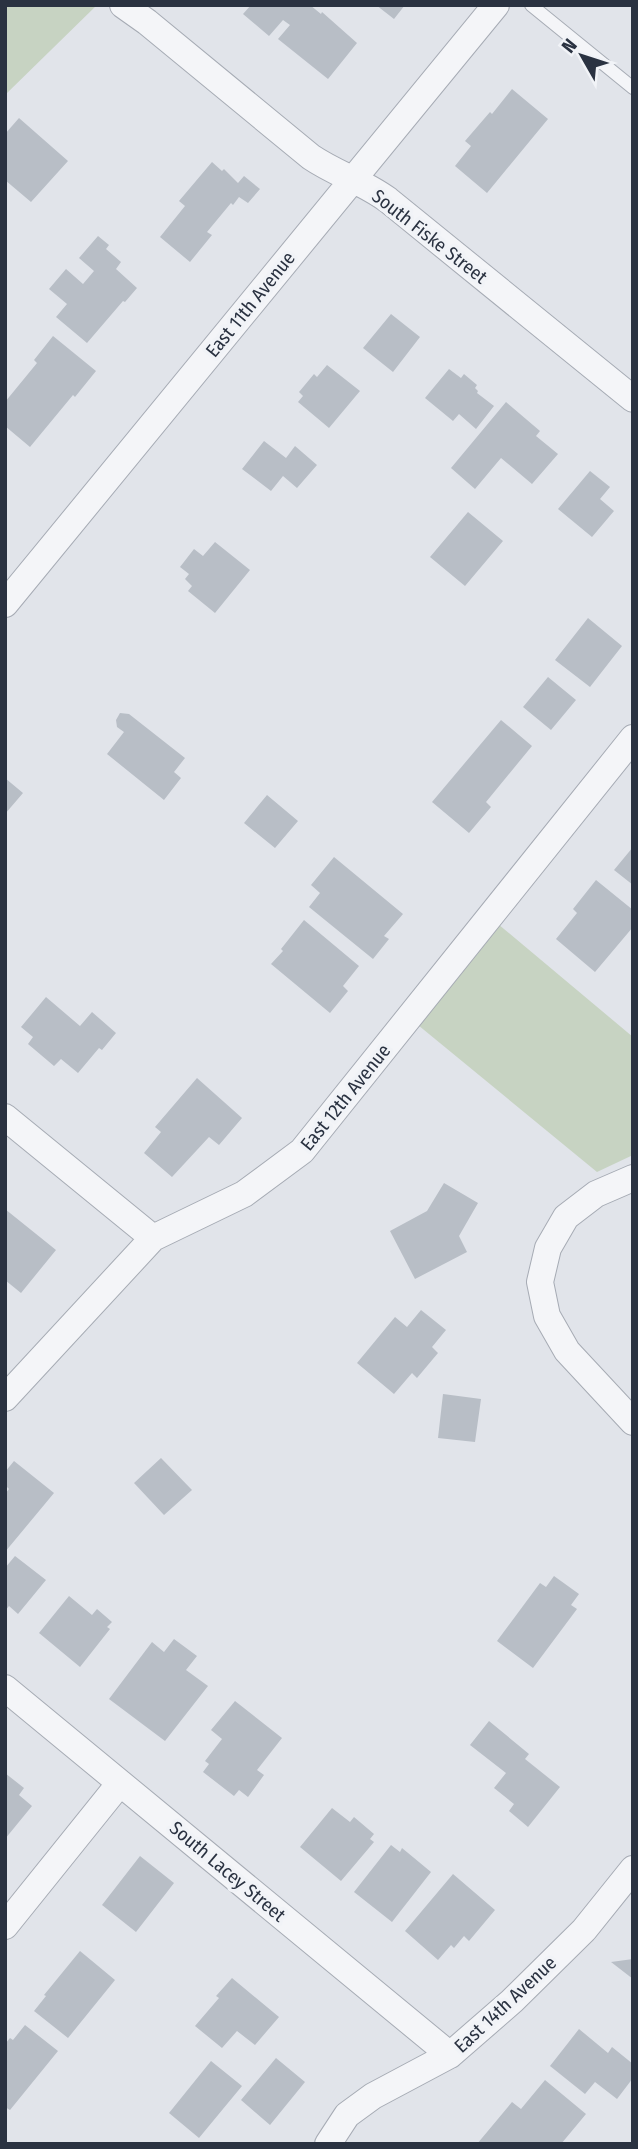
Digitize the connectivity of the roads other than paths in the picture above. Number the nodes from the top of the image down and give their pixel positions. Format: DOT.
graph roads {
  1 [pos="123,5"];
  2 [pos="496,5"];
  3 [pos="531,5"];
  4 [pos="633,88"];
  5 [pos="352,180"];
  6 [pos="633,399"];
  7 [pos="5,604"];
  8 [pos="633,738"];
  9 [pos="5,1117"];
  10 [pos="633,1178"];
  11 [pos="153,1238"];
  12 [pos="5,1398"];
  13 [pos="633,1422"];
  14 [pos="5,1688"];
  15 [pos="120,1783"];
  16 [pos="633,1868"];
  17 [pos="5,1926"];
  18 [pos="450,2055"];
  19 [pos="328,2144"];
  1 -- 5 [label="street, South Fiske Street"];
  2 -- 5 [label="street, East 11th Avenue"];
  3 -- 4 [label="lane"];
  5 -- 6 [label="street, South Fiske Street"];
  5 -- 7 [label="street, East 11th Avenue"];
  8 -- 11 [label="street, East 12th Avenue"];
  9 -- 11 [label="street"];
  10 -- 13 [label="street"];
  11 -- 12 [label="street, East 12th Avenue"];
  14 -- 15 [label="street, South Lacey Street"];
  15 -- 17 [label="street"];
  15 -- 18 [label="street, South Lacey Street"];
  16 -- 18 [label="street, East 14th Avenue"];
  18 -- 19 [label="street, East 14th Avenue"];
}
